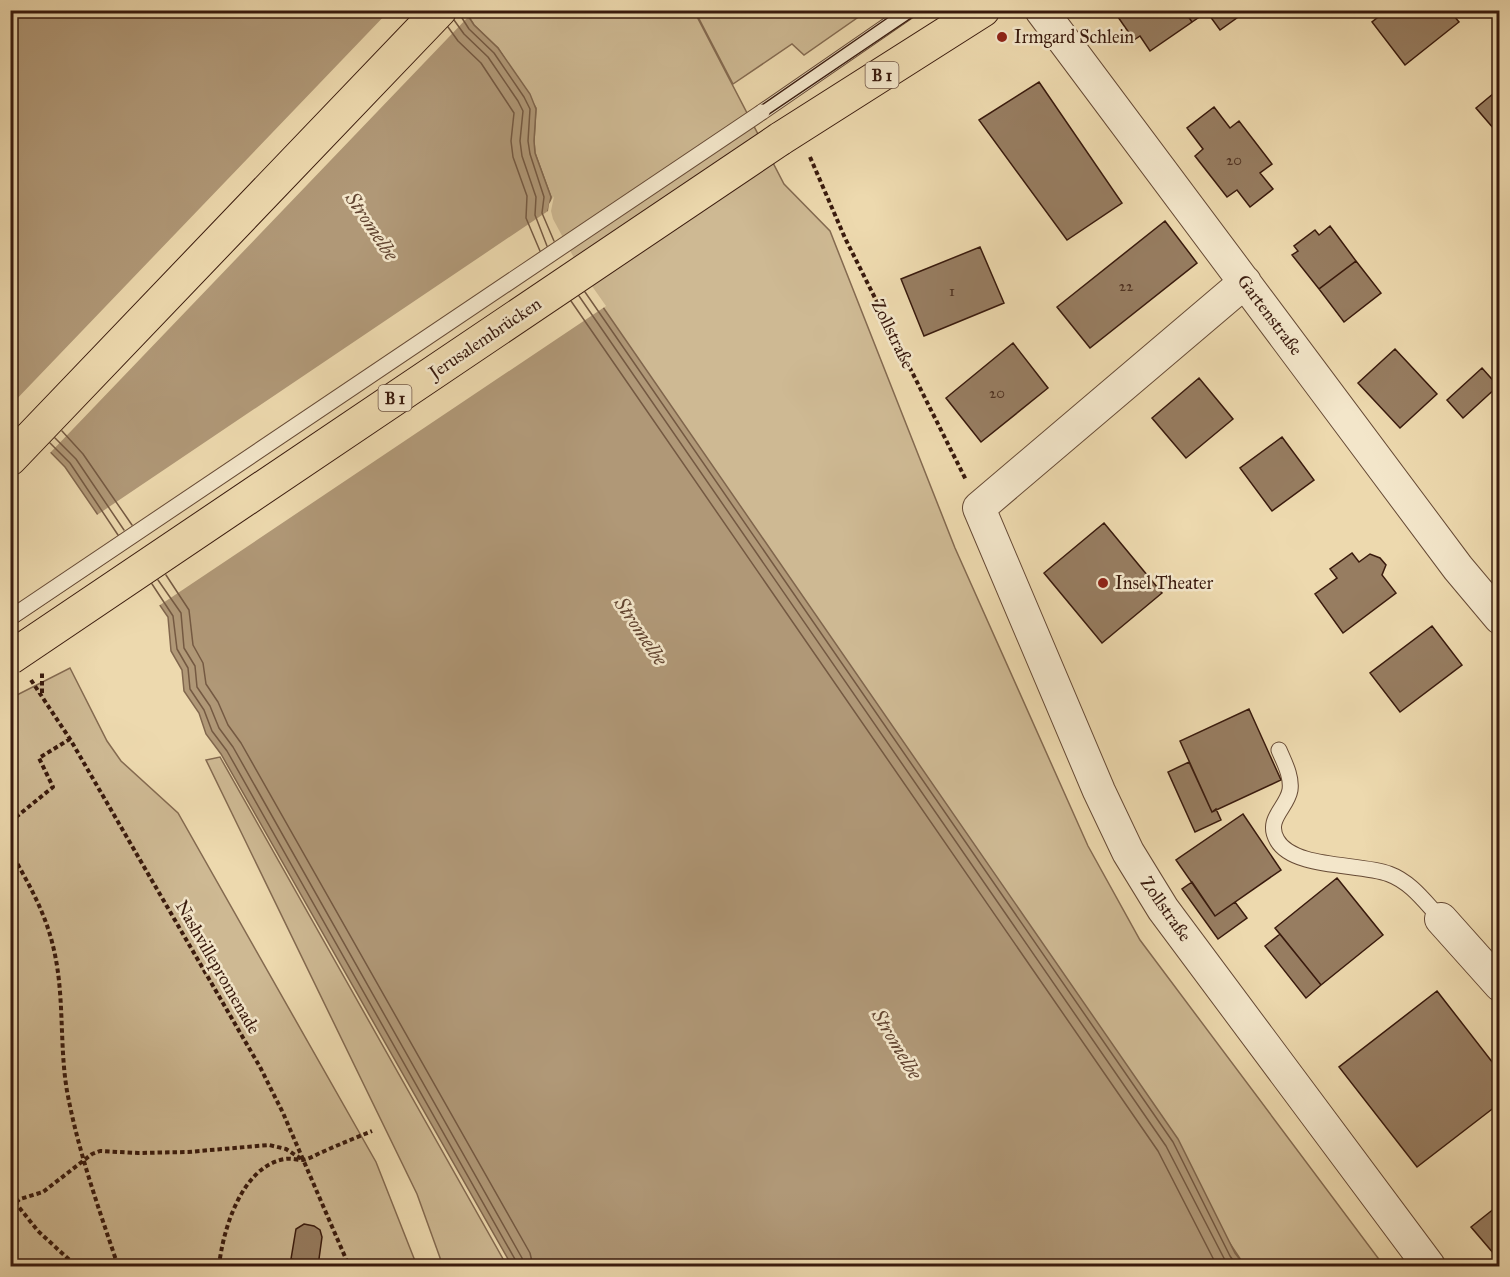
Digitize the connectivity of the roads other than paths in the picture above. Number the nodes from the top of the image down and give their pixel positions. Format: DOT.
graph roads {
  1 [pos="440,10"];
  2 [pos="910,10"];
  3 [pos="983,10"];
  4 [pos="1041,10"];
  5 [pos="1245,282"];
  6 [pos="10,459"];
  7 [pos="10,618"];
  8 [pos="1500,618"];
  9 [pos="10,658"];
  10 [pos="1279,750"];
  11 [pos="1441,919"];
  12 [pos="1500,985"];
  13 [pos="1429,1266"];
  1 -- 6 [label="main road"];
  2 -- 7 [label="lane, bridge"];
  3 -- 9 [label="main road, Jerusalembrücken / B 1, bridge"];
  4 -- 5 [label="street, Gartenstraße"];
  5 -- 8 [label="street, Gartenstraße"];
  5 -- 13 [label="street, Zollstraße"];
  10 -- 11 [label="lane"];
  11 -- 12 [label="street"];
}
